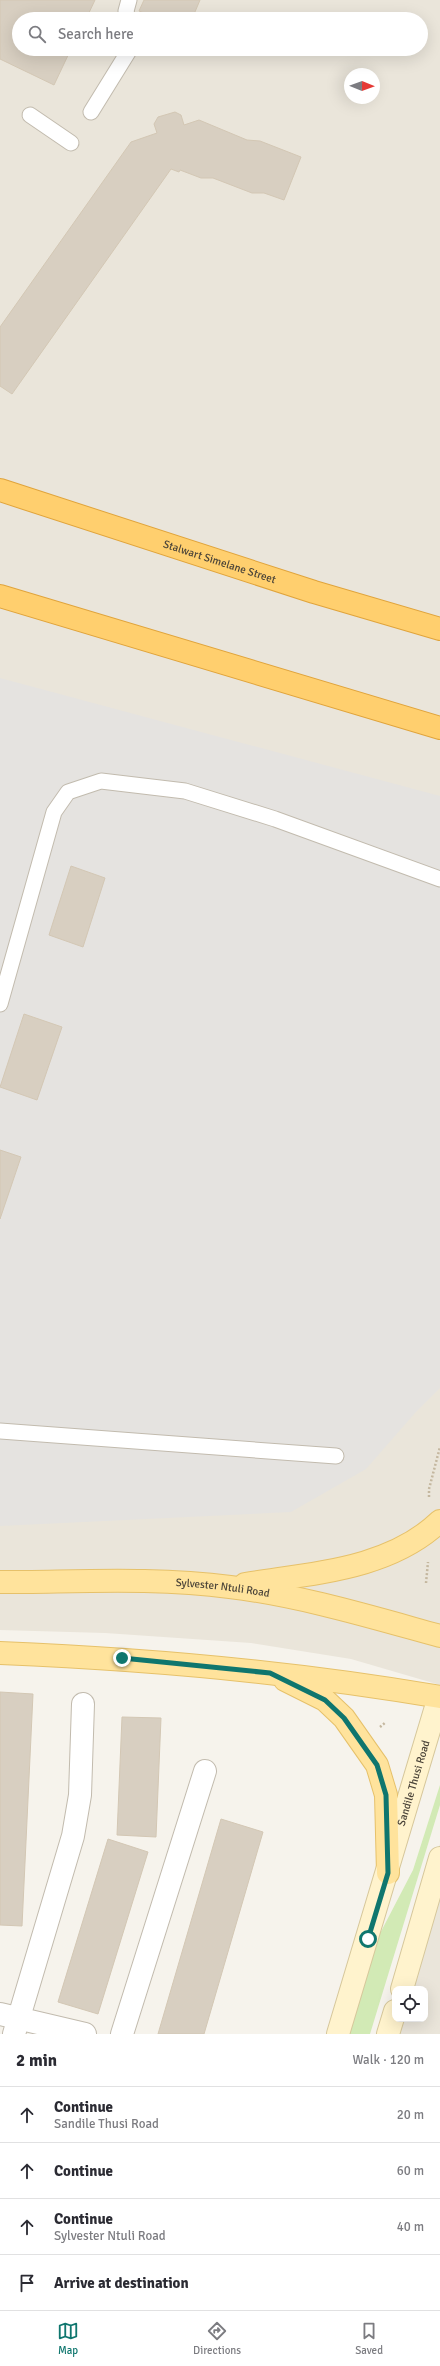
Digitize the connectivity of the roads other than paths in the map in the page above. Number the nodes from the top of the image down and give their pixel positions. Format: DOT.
graph roads {
  1 [pos="129,0"];
  2 [pos="126,12"];
  3 [pos="126,56"];
  4 [pos="92,112"];
  5 [pos="30,115"];
  6 [pos="71,143"];
  7 [pos="0,490"];
  8 [pos="0,596"];
  9 [pos="440,629"];
  10 [pos="440,728"];
  11 [pos="440,879"];
  12 [pos="0,1004"];
  13 [pos="0,1431"];
  14 [pos="336,1456"];
  15 [pos="440,1521"];
  16 [pos="0,1582"];
  17 [pos="230,1587"];
  18 [pos="440,1636"];
  19 [pos="0,1653"];
  20 [pos="270,1673"];
  21 [pos="440,1696"];
  22 [pos="83,1704"];
  23 [pos="205,1770"];
  24 [pos="440,1858"];
  25 [pos="388,1873"];
  26 [pos="403,1986"];
  27 [pos="392,2021"];
  28 [pos="11,2022"];
  29 [pos="85,2034"];
  30 [pos="122,2034"];
  31 [pos="338,2034"];
  32 [pos="388,2034"];
  1 -- 2 [label="lane"];
  3 -- 4 [label="lane"];
  5 -- 6 [label="lane"];
  7 -- 9 [label="highway, Stalwart Simelane Street"];
  8 -- 10 [label="highway"];
  11 -- 12 [label="lane"];
  13 -- 14 [label="lane"];
  15 -- 17 [label="main road"];
  16 -- 17 [label="main road, Sylvester Ntuli Road"];
  17 -- 18 [label="main road, Sylvester Ntuli Road"];
  19 -- 20 [label="main road"];
  20 -- 21 [label="main road"];
  20 -- 25 [label="main road"];
  21 -- 25 [label="main road, Sandile Thusi Road"];
  22 -- 28 [label="street"];
  23 -- 30 [label="street"];
  24 -- 26 [label="main road"];
  25 -- 31 [label="main road, Sandile Thusi Road"];
  27 -- 32 [label="main road"];
  28 -- 29 [label="street"];
}
